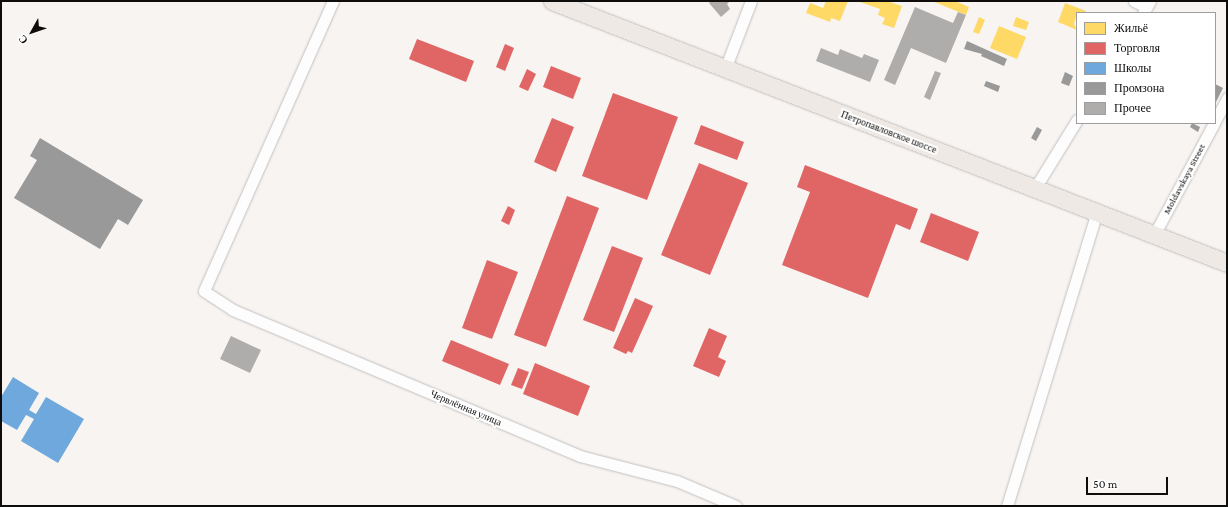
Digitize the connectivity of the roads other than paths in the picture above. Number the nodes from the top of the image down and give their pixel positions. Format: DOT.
graph roads {
  1 [pos="333,1"];
  2 [pos="552,1"];
  3 [pos="751,1"];
  4 [pos="1134,1"];
  5 [pos="1146,7"];
  6 [pos="724,69"];
  7 [pos="1227,98"];
  8 [pos="1216,118"];
  9 [pos="1076,122"];
  10 [pos="1213,124"];
  11 [pos="1036,188"];
  12 [pos="1097,212"];
  13 [pos="1154,235"];
  14 [pos="1227,263"];
  15 [pos="736,506"];
  16 [pos="1007,506"];
  1 -- 15 [label="street, Червлённая улица"];
  2 -- 6 [label="main road, Петропавловское шоссе"];
  3 -- 6 [label="street"];
  4 -- 5 [label="street"];
  6 -- 11 [label="main road, Петропавловское шоссе"];
  7 -- 8 [label="street, Moldavskaya Street"];
  9 -- 11 [label="street"];
  10 -- 13 [label="street, Moldavskaya Street"];
  11 -- 12 [label="main road, Петропавловское шоссе"];
  12 -- 13 [label="main road, Петропавловское шоссе"];
  12 -- 16 [label="street"];
  13 -- 14 [label="main road, Петропавловское шоссе"];
}
